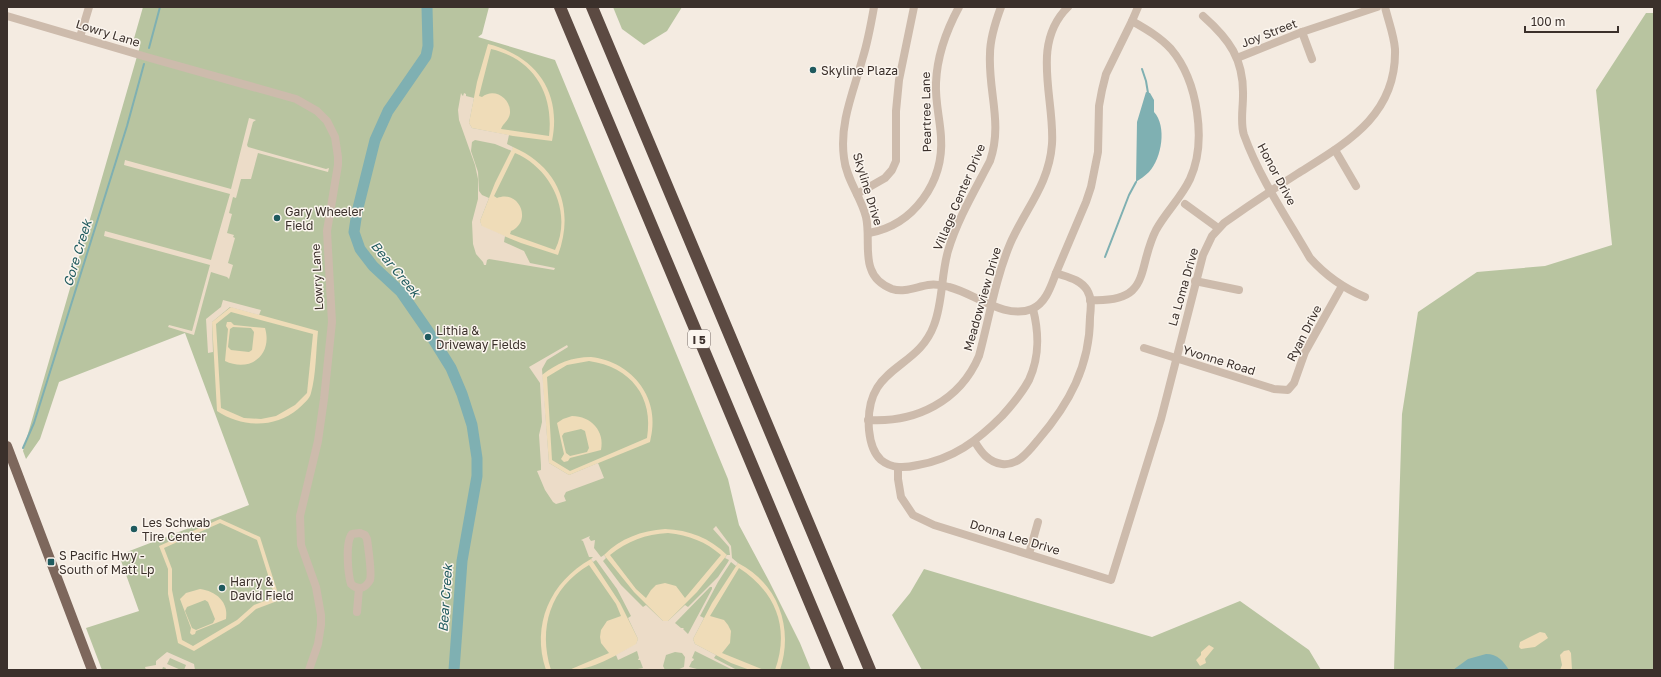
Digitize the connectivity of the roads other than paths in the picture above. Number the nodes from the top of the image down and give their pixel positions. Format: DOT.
graph roads {
  1 [pos="89,7"];
  2 [pos="560,7"];
  3 [pos="592,7"];
  4 [pos="874,7"];
  5 [pos="914,7"];
  6 [pos="959,7"];
  7 [pos="1001,7"];
  8 [pos="1068,7"];
  9 [pos="1138,7"];
  10 [pos="1377,7"];
  11 [pos="1385,7"];
  12 [pos="7,16"];
  13 [pos="1203,16"];
  14 [pos="1132,21"];
  15 [pos="1302,32"];
  16 [pos="80,37"];
  17 [pos="1237,58"];
  18 [pos="1312,59"];
  19 [pos="1335,150"];
  20 [pos="1356,186"];
  21 [pos="1270,191"];
  22 [pos="857,194"];
  23 [pos="1185,204"];
  24 [pos="1218,228"];
  25 [pos="869,233"];
  26 [pos="1056,272"];
  27 [pos="1195,281"];
  28 [pos="941,286"];
  29 [pos="1342,286"];
  30 [pos="1238,290"];
  31 [pos="1365,297"];
  32 [pos="1090,300"];
  33 [pos="992,305"];
  34 [pos="1033,309"];
  35 [pos="1144,348"];
  36 [pos="1176,359"];
  37 [pos="1288,390"];
  38 [pos="868,420"];
  39 [pos="975,442"];
  40 [pos="7,446"];
  41 [pos="898,468"];
  42 [pos="1038,522"];
  43 [pos="1029,554"];
  44 [pos="1111,580"];
  45 [pos="359,588"];
  46 [pos="357,612"];
  47 [pos="92,670"];
  48 [pos="309,670"];
  49 [pos="838,670"];
  50 [pos="870,670"];
  1 -- 16 [label="street"];
  2 -- 49 [label="highway, I 5"];
  3 -- 50 [label="highway, I 5"];
  4 -- 22 [label="street, Skyline Drive"];
  5 -- 22 [label="street"];
  6 -- 25 [label="street, Peartree Lane"];
  7 -- 28 [label="street, Village Center Drive"];
  8 -- 33 [label="street, Meadowview Drive"];
  9 -- 14 [label="street"];
  10 -- 15 [label="street, Joy Street"];
  11 -- 19 [label="street, La Loma Drive"];
  12 -- 16 [label="street, Lowry Lane"];
  13 -- 17 [label="street, Honor Drive"];
  14 -- 26 [label="street"];
  14 -- 32 [label="street"];
  15 -- 17 [label="street, Joy Street"];
  15 -- 18 [label="street"];
  16 -- 48 [label="street, Lowry Lane"];
  17 -- 21 [label="street, Honor Drive"];
  19 -- 20 [label="street"];
  19 -- 21 [label="street, La Loma Drive"];
  21 -- 24 [label="street, La Loma Drive"];
  21 -- 29 [label="street, Honor Drive"];
  22 -- 25 [label="street, Skyline Drive"];
  23 -- 24 [label="street"];
  24 -- 27 [label="street, La Loma Drive"];
  25 -- 28 [label="street, Skyline Drive"];
  26 -- 32 [label="street"];
  26 -- 34 [label="street"];
  27 -- 30 [label="street"];
  27 -- 36 [label="street, La Loma Drive"];
  28 -- 33 [label="street, Skyline Drive"];
  28 -- 38 [label="street, Village Center Drive"];
  29 -- 31 [label="street, Honor Drive"];
  29 -- 37 [label="street, Ryan Drive"];
  32 -- 39 [label="street"];
  33 -- 34 [label="street, Skyline Drive"];
  33 -- 38 [label="street, Meadowview Drive"];
  34 -- 39 [label="street"];
  35 -- 36 [label="street, Yvonne Road"];
  36 -- 37 [label="street, Yvonne Road"];
  36 -- 44 [label="street, La Loma Drive"];
  38 -- 41 [label="street, Village Center Drive"];
  39 -- 41 [label="street"];
  40 -- 47 [label="main road"];
  41 -- 43 [label="street, Donna Lee Drive"];
  42 -- 43 [label="street"];
  43 -- 44 [label="street, Donna Lee Drive"];
  45 -- 45 [label="street"];
  45 -- 46 [label="street"];
}
